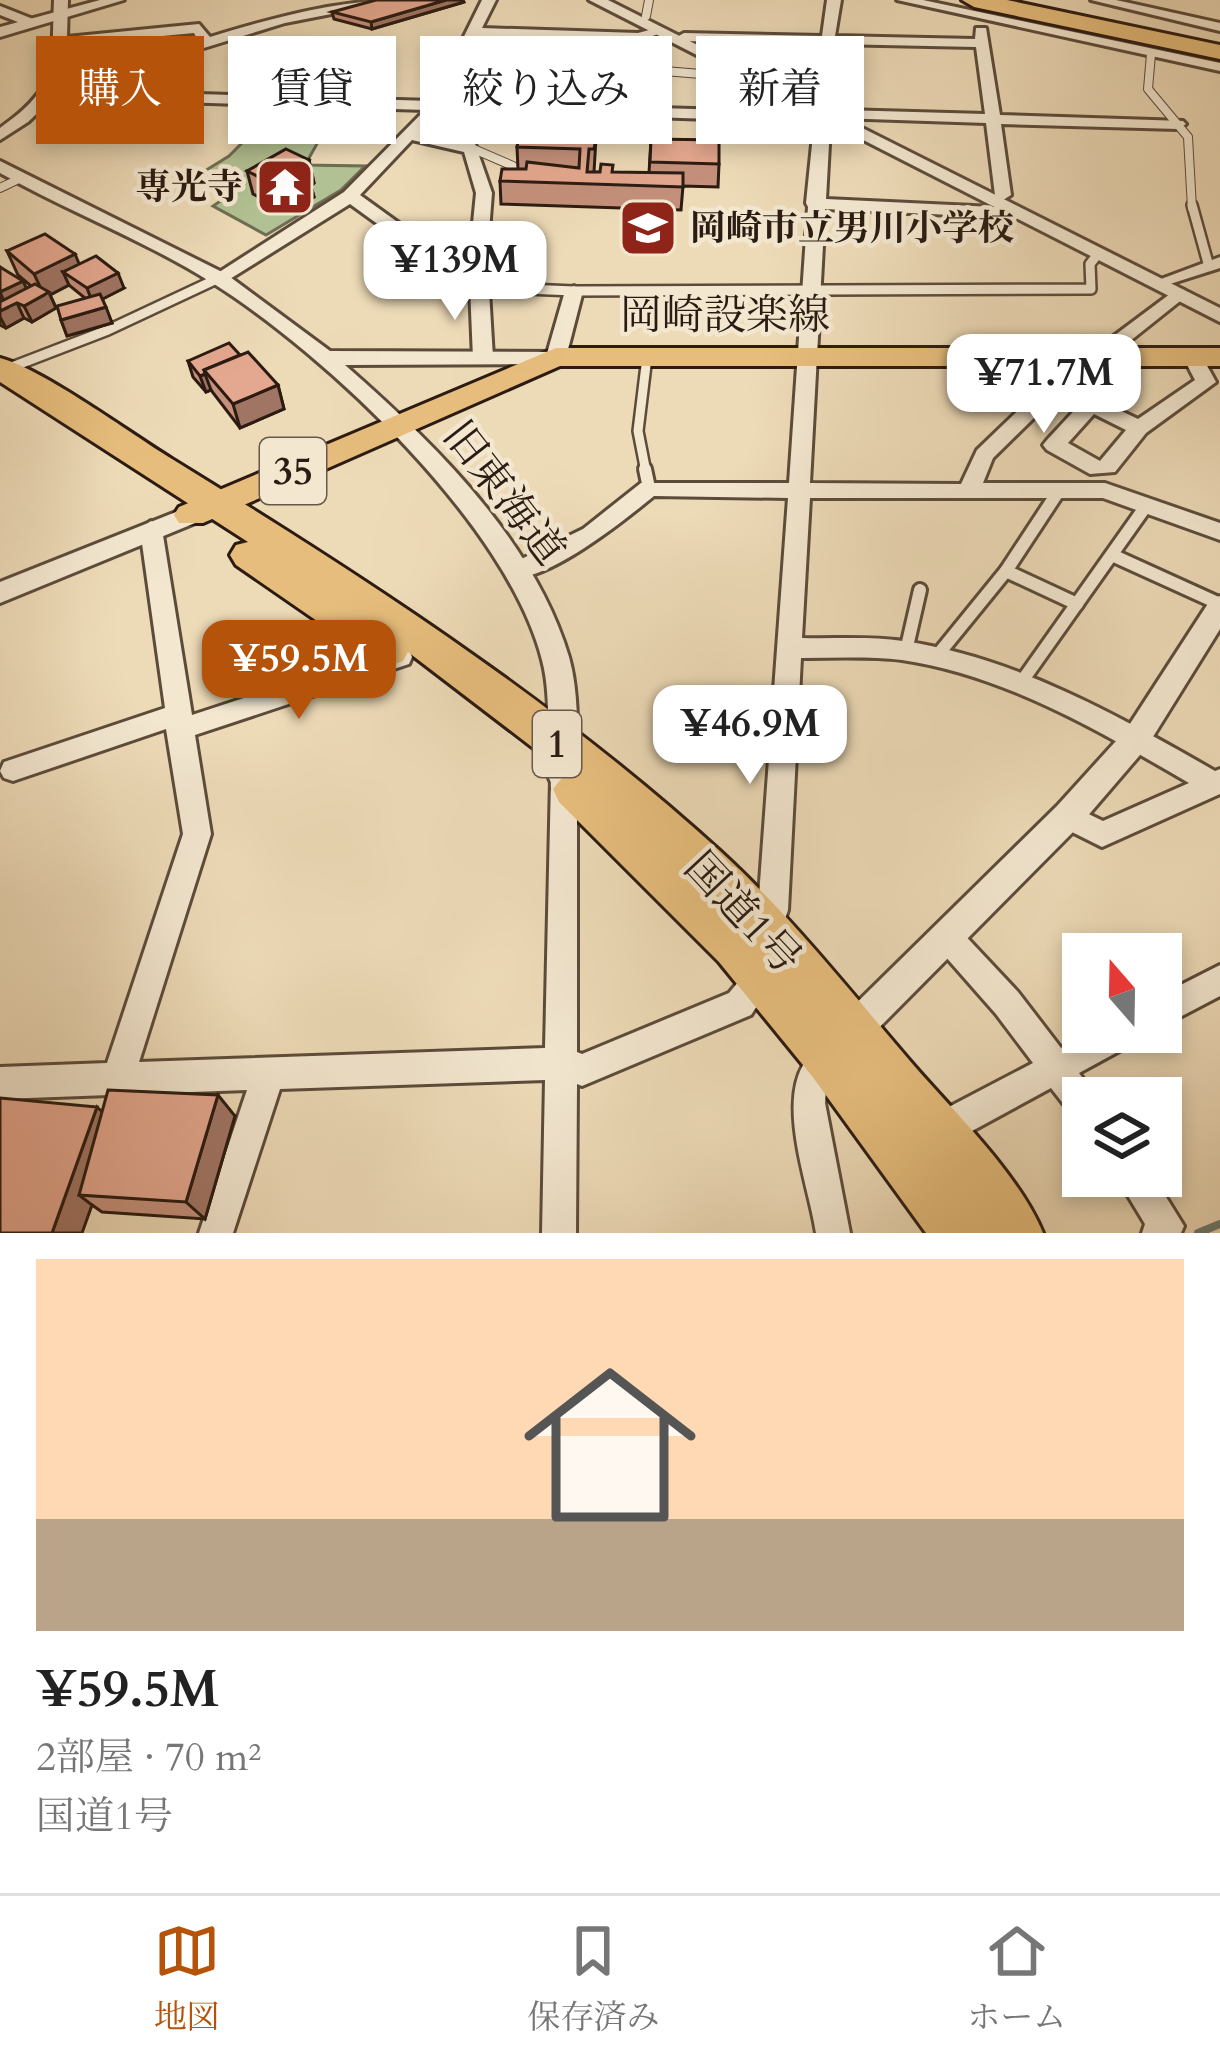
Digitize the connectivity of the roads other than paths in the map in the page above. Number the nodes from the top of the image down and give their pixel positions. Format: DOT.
graph roads {
  1 [pos="117,0"];
  2 [pos="396,0"];
  3 [pos="489,0"];
  4 [pos="596,0"];
  5 [pos="613,0"];
  6 [pos="834,0"];
  7 [pos="904,0"];
  8 [pos="956,0"];
  9 [pos="1015,0"];
  10 [pos="1098,0"];
  11 [pos="61,7"];
  12 [pos="976,9"];
  13 [pos="1054,9"];
  14 [pos="0,10"];
  15 [pos="651,16"];
  16 [pos="28,22"];
  17 [pos="1220,27"];
  18 [pos="0,32"];
  19 [pos="470,32"];
  20 [pos="118,36"];
  21 [pos="203,36"];
  22 [pos="468,36"];
  23 [pos="604,36"];
  24 [pos="830,36"];
  25 [pos="684,38"];
  26 [pos="696,38"];
  27 [pos="204,39"];
  28 [pos="864,41"];
  29 [pos="1220,42"];
  30 [pos="206,43"];
  31 [pos="984,43"];
  32 [pos="696,44"];
  33 [pos="696,45"];
  34 [pos="1220,52"];
  35 [pos="1151,54"];
  36 [pos="1220,67"];
  37 [pos="204,97"];
  38 [pos="420,105"];
  39 [pos="36,106"];
  40 [pos="864,113"];
  41 [pos="992,121"];
  42 [pos="420,124"];
  43 [pos="1178,124"];
  44 [pos="864,129"];
  45 [pos="864,133"];
  46 [pos="0,135"];
  47 [pos="410,135"];
  48 [pos="820,144"];
  49 [pos="469,147"];
  50 [pos="0,166"];
  51 [pos="513,174"];
  52 [pos="20,178"];
  53 [pos="0,188"];
  54 [pos="1003,195"];
  55 [pos="350,196"];
  56 [pos="814,203"];
  57 [pos="1016,213"];
  58 [pos="1098,254"];
  59 [pos="478,256"];
  60 [pos="1214,262"];
  61 [pos="219,278"];
  62 [pos="1174,286"];
  63 [pos="482,287"];
  64 [pos="810,290"];
  65 [pos="574,291"];
  66 [pos="1220,305"];
  67 [pos="1220,316"];
  68 [pos="556,357"];
  69 [pos="647,357"];
  70 [pos="808,357"];
  71 [pos="1091,357"];
  72 [pos="1206,357"];
  73 [pos="326,358"];
  74 [pos="483,358"];
  75 [pos="1,376"];
  76 [pos="395,428"];
  77 [pos="1139,428"];
  78 [pos="649,488"];
  79 [pos="1060,488"];
  80 [pos="800,489"];
  81 [pos="969,491"];
  82 [pos="1146,506"];
  83 [pos="186,515"];
  84 [pos="1220,532"];
  85 [pos="1112,555"];
  86 [pos="1006,571"];
  87 [pos="517,572"];
  88 [pos="920,590"];
  89 [pos="0,592"];
  90 [pos="1077,604"];
  91 [pos="1220,605"];
  92 [pos="792,648"];
  93 [pos="906,650"];
  94 [pos="400,657"];
  95 [pos="936,658"];
  96 [pos="1020,684"];
  97 [pos="178,722"];
  98 [pos="1136,739"];
  99 [pos="562,762"];
  100 [pos="13,770"];
  101 [pos="1217,783"];
  102 [pos="1068,816"];
  103 [pos="766,935"];
  104 [pos="947,938"];
  105 [pos="760,979"];
  106 [pos="1220,980"];
  107 [pos="1182,1001"];
  108 [pos="840,1044"];
  109 [pos="1084,1053"];
  110 [pos="563,1063"];
  111 [pos="1058,1067"];
  112 [pos="270,1071"];
  113 [pos="119,1076"];
  114 [pos="1065,1077"];
  115 [pos="0,1084"];
  116 [pos="938,1131"];
  117 [pos="1147,1197"];
  118 [pos="216,1233"];
  119 [pos="560,1233"];
  120 [pos="832,1233"];
  121 [pos="960,1233"];
  122 [pos="1016,1233"];
  123 [pos="1160,1233"];
  1 -- 11 [label="street"];
  2 -- 30 [label="street"];
  3 -- 19 [label="street"];
  4 -- 15 [label="street"];
  5 -- 15 [label="street"];
  6 -- 24 [label="street"];
  7 -- 12 [label="street"];
  8 -- 13 [label="highway"];
  9 -- 29 [label="highway"];
  10 -- 17 [label="street"];
  11 -- 16 [label="street"];
  12 -- 13 [label="highway"];
  12 -- 31 [label="street"];
  12 -- 35 [label="street"];
  13 -- 29 [label="highway"];
  13 -- 34 [label="highway"];
  14 -- 16 [label="street"];
  15 -- 25 [label="street"];
  15 -- 33 [label="street"];
  16 -- 18 [label="street"];
  19 -- 22 [label="street"];
  19 -- 23 [label="street"];
  20 -- 21 [label="street"];
  25 -- 26 [label="street"];
  25 -- 32 [label="street"];
  27 -- 30 [label="street"];
  28 -- 31 [label="street"];
  31 -- 41 [label="street"];
  35 -- 36 [label="street"];
  35 -- 43 [label="lane"];
  37 -- 38 [label="street"];
  39 -- 46 [label="street"];
  40 -- 41 [label="street"];
  41 -- 43 [label="street"];
  41 -- 54 [label="street"];
  42 -- 47 [label="street"];
  43 -- 60 [label="lane"];
  44 -- 54 [label="street"];
  45 -- 57 [label="street"];
  47 -- 49 [label="street"];
  47 -- 55 [label="street"];
  48 -- 56 [label="street"];
  49 -- 51 [label="lane"];
  49 -- 59 [label="street"];
  50 -- 52 [label="street, 旧東海道"];
  52 -- 53 [label="lane"];
  52 -- 61 [label="street, 旧東海道"];
  54 -- 62 [label="street"];
  55 -- 59 [label="street"];
  55 -- 61 [label="street"];
  56 -- 57 [label="street"];
  56 -- 64 [label="street"];
  57 -- 58 [label="street"];
  58 -- 62 [label="street"];
  58 -- 64 [label="lane"];
  59 -- 63 [label="street"];
  60 -- 62 [label="street"];
  61 -- 73 [label="street, 旧東海道"];
  61 -- 75 [label="lane"];
  62 -- 66 [label="street"];
  62 -- 67 [label="street"];
  62 -- 71 [label="street"];
  63 -- 65 [label="lane"];
  63 -- 74 [label="street"];
  64 -- 65 [label="lane"];
  64 -- 70 [label="street"];
  65 -- 68 [label="street"];
  68 -- 69 [label="main road, 岡崎設楽線 / 35"];
  68 -- 74 [label="street"];
  68 -- 76 [label="main road, 岡崎設楽線 / 35"];
  69 -- 70 [label="main road, 岡崎設楽線 / 35"];
  69 -- 78 [label="lane"];
  70 -- 71 [label="main road, 岡崎設楽線 / 35"];
  70 -- 80 [label="street"];
  71 -- 72 [label="main road, 岡崎設楽線 / 35"];
  71 -- 81 [label="street"];
  72 -- 77 [label="street"];
  73 -- 74 [label="street"];
  73 -- 76 [label="street, 旧東海道"];
  75 -- 83 [label="highway, 国道1号 / 1"];
  76 -- 83 [label="main road, 岡崎設楽線 / 35"];
  76 -- 87 [label="street, 旧東海道"];
  78 -- 80 [label="street"];
  78 -- 87 [label="street"];
  79 -- 81 [label="street"];
  79 -- 82 [label="street"];
  79 -- 86 [label="lane"];
  80 -- 81 [label="street"];
  80 -- 92 [label="street"];
  82 -- 84 [label="street"];
  82 -- 85 [label="lane"];
  83 -- 89 [label="street"];
  83 -- 94 [label="highway, 国道1号 / 1"];
  83 -- 97 [label="street"];
  83 -- 99 [label="highway, 国道1号 / 1"];
  85 -- 90 [label="lane"];
  85 -- 91 [label="lane"];
  86 -- 90 [label="lane"];
  86 -- 95 [label="lane"];
  87 -- 99 [label="street, 旧東海道"];
  88 -- 93 [label="lane"];
  90 -- 96 [label="lane"];
  91 -- 98 [label="street"];
  92 -- 93 [label="street"];
  92 -- 103 [label="street"];
  93 -- 95 [label="street"];
  94 -- 97 [label="street"];
  94 -- 99 [label="highway, 国道1号 / 1"];
  95 -- 96 [label="street"];
  96 -- 98 [label="street"];
  97 -- 100 [label="street"];
  97 -- 113 [label="street"];
  98 -- 101 [label="street"];
  98 -- 102 [label="street"];
  99 -- 103 [label="highway, 国道1号 / 1"];
  99 -- 105 [label="highway, 国道1号 / 1"];
  99 -- 110 [label="street, 旧東海道"];
  101 -- 102 [label="street"];
  102 -- 104 [label="street"];
  103 -- 108 [label="highway, 国道1号 / 1"];
  104 -- 108 [label="street"];
  104 -- 111 [label="street"];
  105 -- 108 [label="highway, 国道1号 / 1"];
  105 -- 110 [label="street"];
  106 -- 107 [label="street"];
  108 -- 116 [label="highway, 国道1号 / 1"];
  108 -- 120 [label="street"];
  108 -- 121 [label="highway, 国道1号 / 1"];
  109 -- 111 [label="street"];
  110 -- 112 [label="street"];
  110 -- 119 [label="street, 旧東海道"];
  111 -- 114 [label="street"];
  111 -- 116 [label="street"];
  112 -- 113 [label="street"];
  112 -- 118 [label="street"];
  113 -- 115 [label="street"];
  116 -- 122 [label="highway, 国道1号 / 1"];
  117 -- 123 [label="street"];
}
